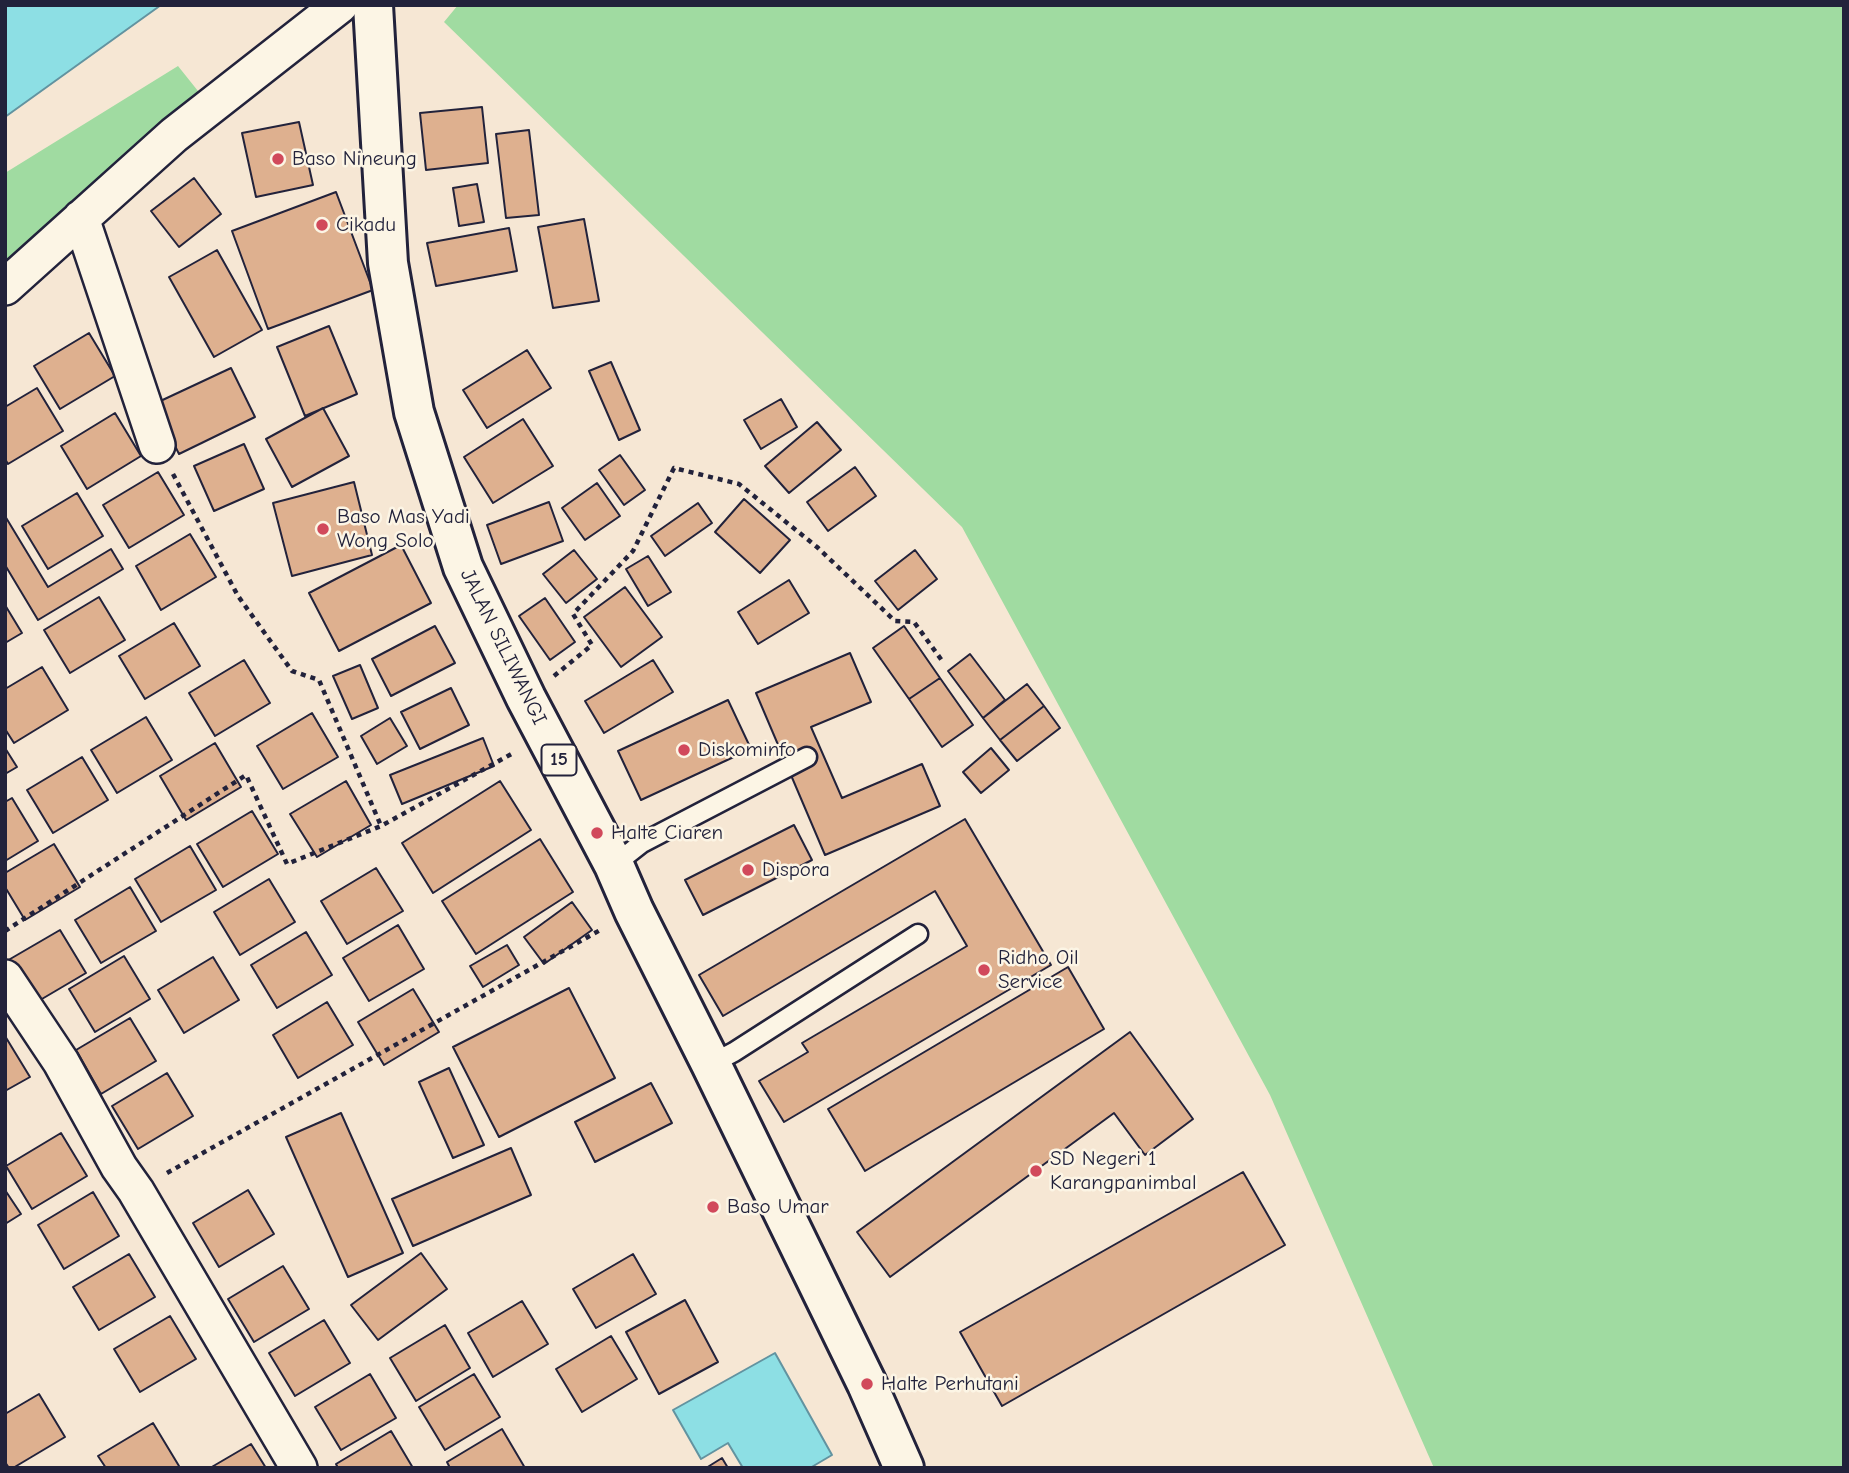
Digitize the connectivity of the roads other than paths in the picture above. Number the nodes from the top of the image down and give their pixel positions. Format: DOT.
graph roads {
  1 [pos="340,5"];
  2 [pos="373,5"];
  3 [pos="81,218"];
  4 [pos="5,287"];
  5 [pos="157,445"];
  6 [pos="807,757"];
  7 [pos="614,865"];
  8 [pos="918,934"];
  9 [pos="5,978"];
  10 [pos="711,1064"];
  11 [pos="299,1468"];
  12 [pos="904,1468"];
  1 -- 3 [label="street"];
  2 -- 7 [label="highway, JALAN SILIWANGI / 15"];
  3 -- 4 [label="street"];
  3 -- 5 [label="street"];
  6 -- 7 [label="lane"];
  7 -- 10 [label="highway, JALAN SILIWANGI / 15"];
  8 -- 10 [label="lane"];
  9 -- 11 [label="street"];
  10 -- 12 [label="highway, JALAN SILIWANGI / 15"];
}
